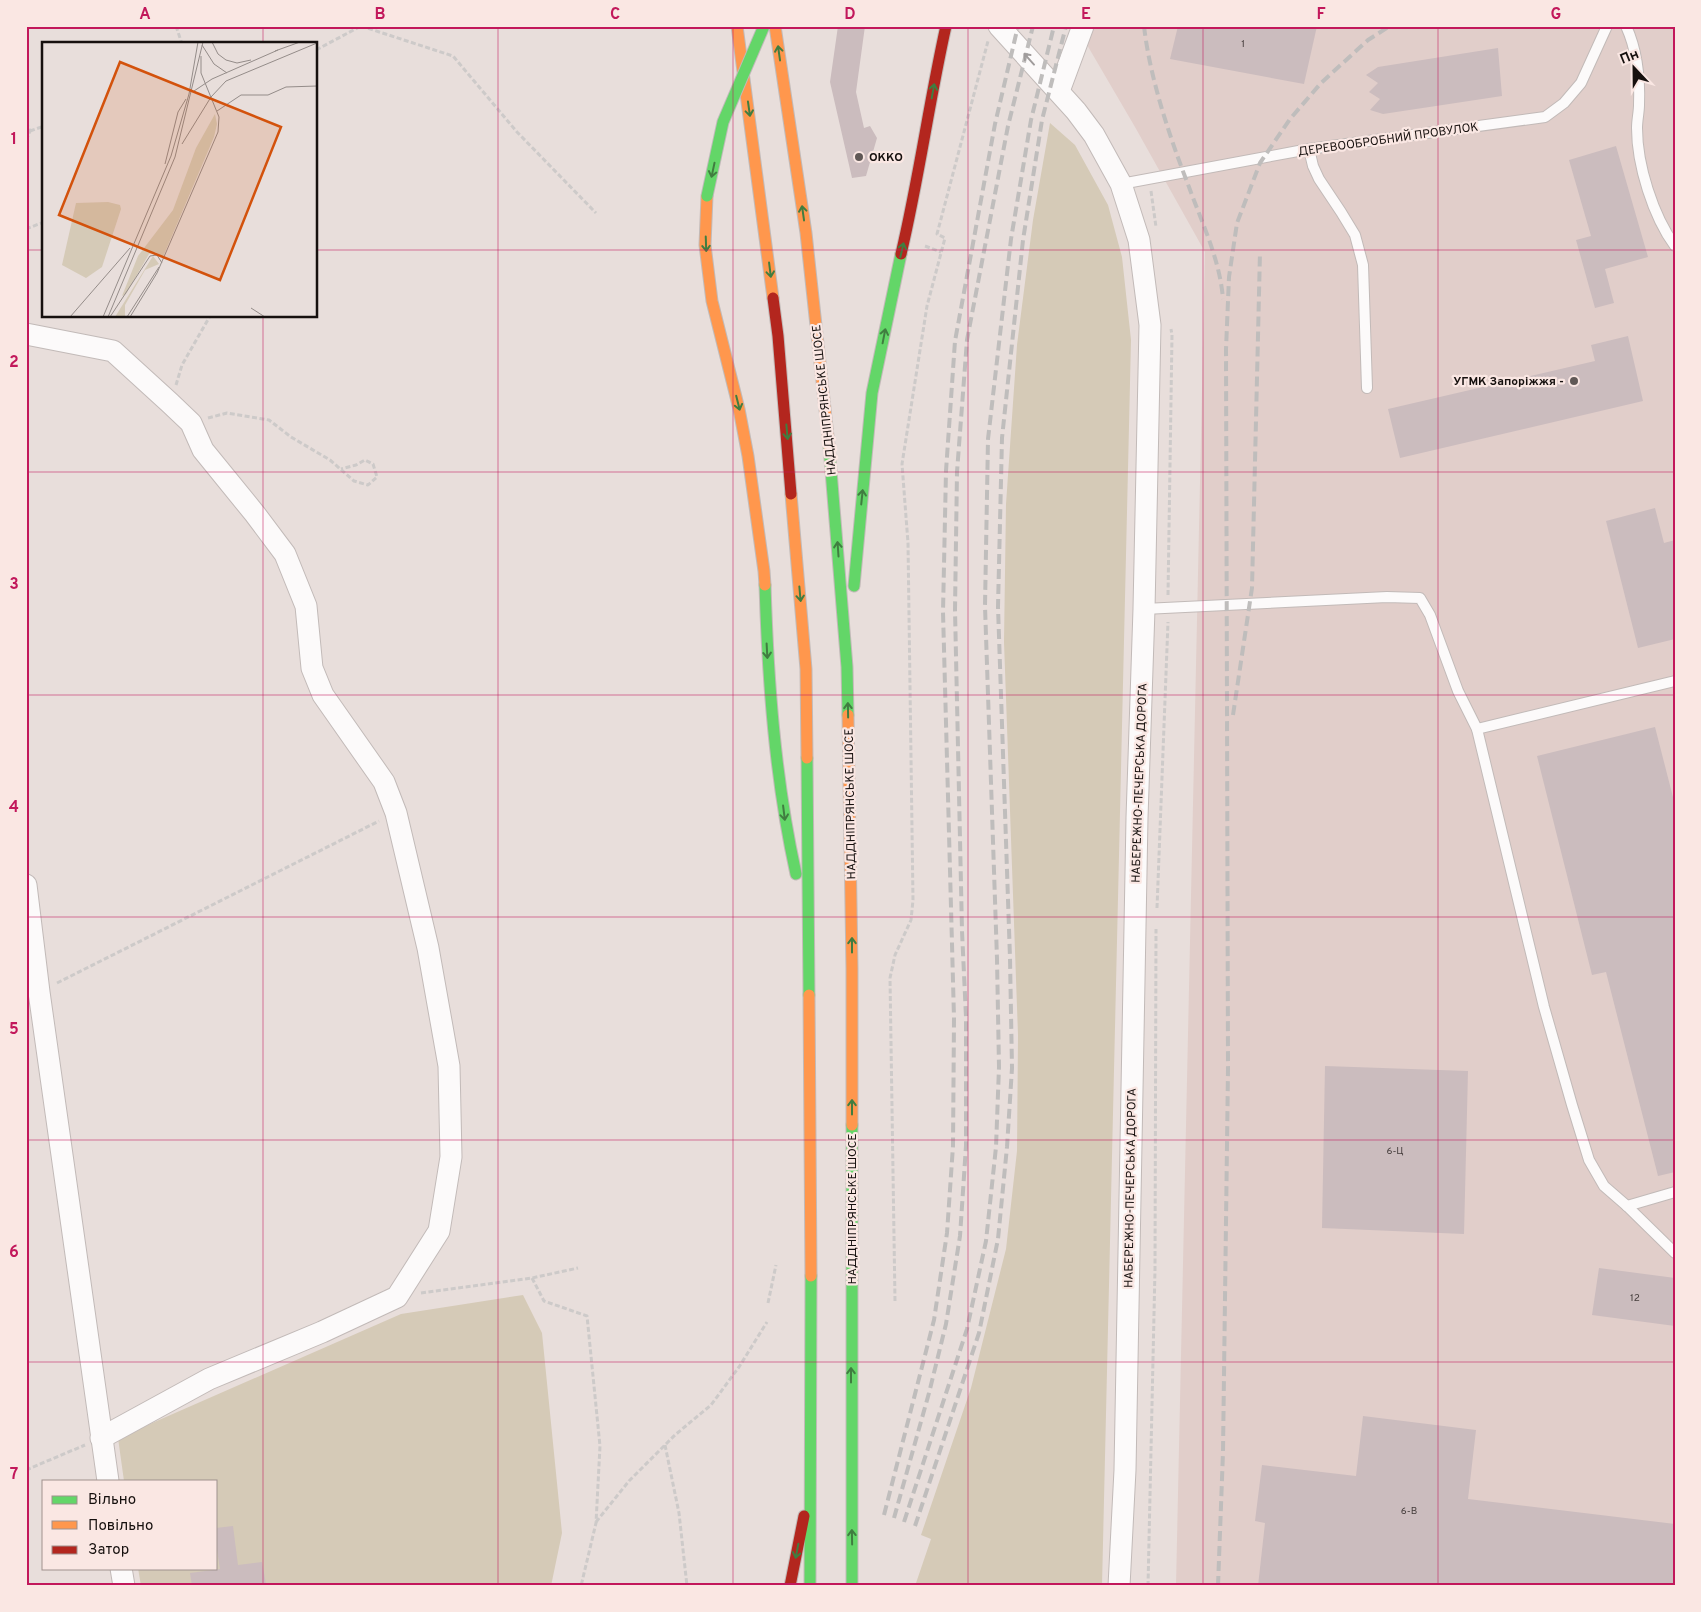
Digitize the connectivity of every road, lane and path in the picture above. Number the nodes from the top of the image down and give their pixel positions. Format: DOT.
graph roads {
  1 [pos="176,26"];
  2 [pos="361,26"];
  3 [pos="737,26"];
  4 [pos="764,26"];
  5 [pos="775,26"];
  6 [pos="946,26"];
  7 [pos="1084,26"];
  8 [pos="1607,26"];
  9 [pos="1626,26"];
  10 [pos="994,31"];
  11 [pos="181,42"];
  12 [pos="318,48"];
  13 [pos="1059,91"];
  14 [pos="26,122"];
  15 [pos="42,127"];
  16 [pos="30,131"];
  17 [pos="26,141"];
  18 [pos="1309,149"];
  19 [pos="1149,179"];
  20 [pos="1120,184"];
  21 [pos="596,213"];
  22 [pos="42,223"];
  23 [pos="26,229"];
  24 [pos="1157,229"];
  25 [pos="1675,246"];
  26 [pos="209,318"];
  27 [pos="1170,327"];
  28 [pos="26,334"];
  29 [pos="1367,388"];
  30 [pos="170,402"];
  31 [pos="191,423"];
  32 [pos="341,470"];
  33 [pos="1144,609"];
  34 [pos="1168,609"];
  35 [pos="847,667"];
  36 [pos="1675,681"];
  37 [pos="1477,729"];
  38 [pos="396,813"];
  39 [pos="26,885"];
  40 [pos="1156,916"];
  41 [pos="1156,926"];
  42 [pos="809,933"];
  43 [pos="39,992"];
  44 [pos="1675,1192"];
  45 [pos="1627,1206"];
  46 [pos="1675,1253"];
  47 [pos="776,1265"];
  48 [pos="578,1268"];
  49 [pos="532,1278"];
  50 [pos="397,1296"];
  51 [pos="895,1301"];
  52 [pos="768,1303"];
  53 [pos="767,1322"];
  54 [pos="101,1438"];
  55 [pos="665,1445"];
  56 [pos="26,1470"];
  57 [pos="108,1480"];
  58 [pos="810,1486"];
  59 [pos="596,1523"];
  60 [pos="121,1570"];
  61 [pos="124,1586"];
  62 [pos="581,1586"];
  63 [pos="687,1586"];
  64 [pos="790,1586"];
  65 [pos="810,1586"];
  66 [pos="852,1586"];
  67 [pos="1119,1586"];
  68 [pos="1148,1586"];
  1 -- 11 [label="path"];
  2 -- 12 [label="path"];
  2 -- 21 [label="path"];
  3 -- 42 [label="main road, one-way"];
  4 -- 42 [label="main road, one-way, bridge"];
  35 -- 5 [label="main road, НАДДНІПРЯНСЬКЕ ШОСЕ, one-way"];
  35 -- 6 [label="main road, one-way"];
  7 -- 13 [label="street"];
  8 -- 18 [label="lane, ДЕРЕВООБРОБНИЙ ПРОВУЛОК"];
  9 -- 25 [label="lane"];
  13 -- 10 [label="street, НАБЕРЕЖНО-ПЕЧЕРСЬКА ДОРОГА, one-way"];
  10 -- 51 [label="path"];
  13 -- 20 [label="street, НАБЕРЕЖНО-ПЕЧЕРСЬКА ДОРОГА"];
  14 -- 16 [label="path"];
  15 -- 16 [label="path"];
  16 -- 17 [label="path"];
  18 -- 19 [label="lane, ДЕРЕВООБРОБНИЙ ПРОВУЛОК"];
  18 -- 29 [label="lane"];
  19 -- 20 [label="lane, ДЕРЕВООБРОБНИЙ ПРОВУЛОК"];
  19 -- 24 [label="path"];
  20 -- 33 [label="street, НАБЕРЕЖНО-ПЕЧЕРСЬКА ДОРОГА"];
  22 -- 23 [label="path"];
  26 -- 30 [label="path"];
  27 -- 34 [label="path"];
  28 -- 30 [label="street"];
  30 -- 31 [label="street"];
  31 -- 32 [label="path"];
  31 -- 38 [label="street"];
  32 -- 32 [label="path"];
  33 -- 34 [label="lane"];
  33 -- 67 [label="street, НАБЕРЕЖНО-ПЕЧЕРСЬКА ДОРОГА"];
  34 -- 37 [label="lane"];
  34 -- 40 [label="path"];
  66 -- 35 [label="main road, НАДДНІПРЯНСЬКЕ ШОСЕ, one-way"];
  36 -- 37 [label="lane"];
  37 -- 45 [label="lane"];
  38 -- 43 [label="path"];
  38 -- 50 [label="street"];
  39 -- 43 [label="street"];
  41 -- 68 [label="path"];
  42 -- 58 [label="main road"];
  43 -- 54 [label="street"];
  44 -- 45 [label="lane"];
  45 -- 46 [label="lane"];
  47 -- 52 [label="path"];
  48 -- 49 [label="path"];
  49 -- 50 [label="path"];
  49 -- 59 [label="path"];
  50 -- 54 [label="street"];
  53 -- 55 [label="path"];
  54 -- 56 [label="path"];
  54 -- 57 [label="street"];
  55 -- 59 [label="path"];
  55 -- 63 [label="path"];
  58 -- 64 [label="main road, one-way"];
  58 -- 65 [label="main road"];
  59 -- 62 [label="path"];
  60 -- 61 [label="street"];
}
